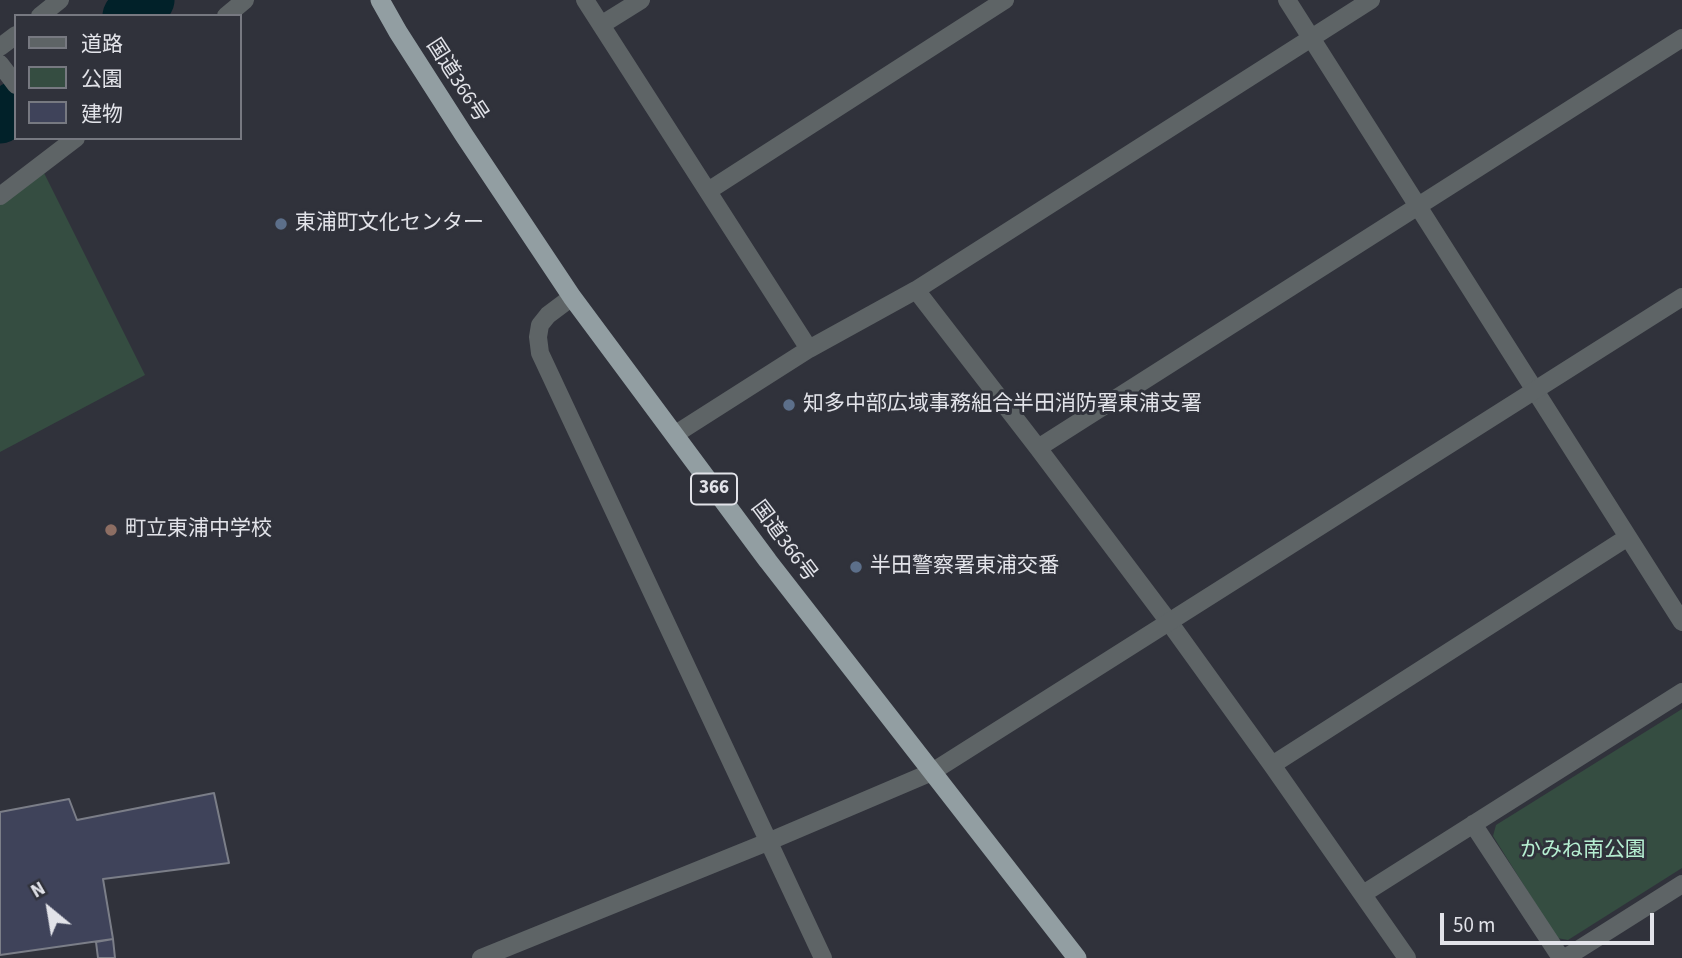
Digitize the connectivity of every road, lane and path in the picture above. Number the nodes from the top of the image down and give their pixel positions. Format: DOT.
graph roads {
  1 [pos="60,0"];
  2 [pos="245,0"];
  3 [pos="380,0"];
  4 [pos="585,0"];
  5 [pos="641,0"];
  6 [pos="1005,0"];
  7 [pos="1287,0"];
  8 [pos="1371,0"];
  9 [pos="42,14"];
  10 [pos="228,14"];
  11 [pos="601,25"];
  12 [pos="1311,38"];
  13 [pos="1682,38"];
  14 [pos="0,64"];
  15 [pos="14,82"];
  16 [pos="66,141"];
  17 [pos="708,191"];
  18 [pos="0,196"];
  19 [pos="1418,207"];
  20 [pos="916,290"];
  21 [pos="572,297"];
  22 [pos="1682,297"];
  23 [pos="809,349"];
  24 [pos="1535,390"];
  25 [pos="674,435"];
  26 [pos="1038,448"];
  27 [pos="1628,537"];
  28 [pos="1169,622"];
  29 [pos="1682,622"];
  30 [pos="1682,692"];
  31 [pos="1272,765"];
  32 [pos="932,772"];
  33 [pos="1474,824"];
  34 [pos="770,841"];
  35 [pos="1682,884"];
  36 [pos="1363,894"];
  37 [pos="481,958"];
  38 [pos="823,958"];
  39 [pos="1077,958"];
  40 [pos="1407,958"];
  41 [pos="1563,958"];
  1 -- 9 [label="street"];
  2 -- 10 [label="street"];
  3 -- 21 [label="highway, 国道366号 / 366"];
  4 -- 11 [label="street"];
  5 -- 11 [label="street"];
  6 -- 17 [label="street"];
  7 -- 12 [label="street"];
  8 -- 12 [label="street"];
  11 -- 17 [label="street"];
  12 -- 19 [label="street"];
  12 -- 20 [label="street"];
  13 -- 19 [label="street"];
  14 -- 15 [label="street"];
  16 -- 18 [label="street"];
  17 -- 23 [label="street"];
  19 -- 24 [label="street"];
  19 -- 26 [label="street"];
  20 -- 23 [label="street"];
  20 -- 26 [label="street"];
  21 -- 25 [label="highway, 国道366号 / 366"];
  21 -- 34 [label="street"];
  22 -- 24 [label="street"];
  23 -- 25 [label="street"];
  24 -- 27 [label="street"];
  24 -- 28 [label="street"];
  25 -- 32 [label="highway, 国道366号 / 366"];
  26 -- 28 [label="street"];
  27 -- 29 [label="street"];
  27 -- 31 [label="street"];
  28 -- 31 [label="street"];
  28 -- 32 [label="street"];
  30 -- 33 [label="street"];
  31 -- 36 [label="street"];
  32 -- 34 [label="street"];
  32 -- 39 [label="highway, 国道366号 / 366"];
  33 -- 36 [label="street"];
  33 -- 41 [label="street"];
  34 -- 37 [label="street"];
  34 -- 38 [label="street"];
  35 -- 41 [label="street"];
  36 -- 40 [label="street"];
}
